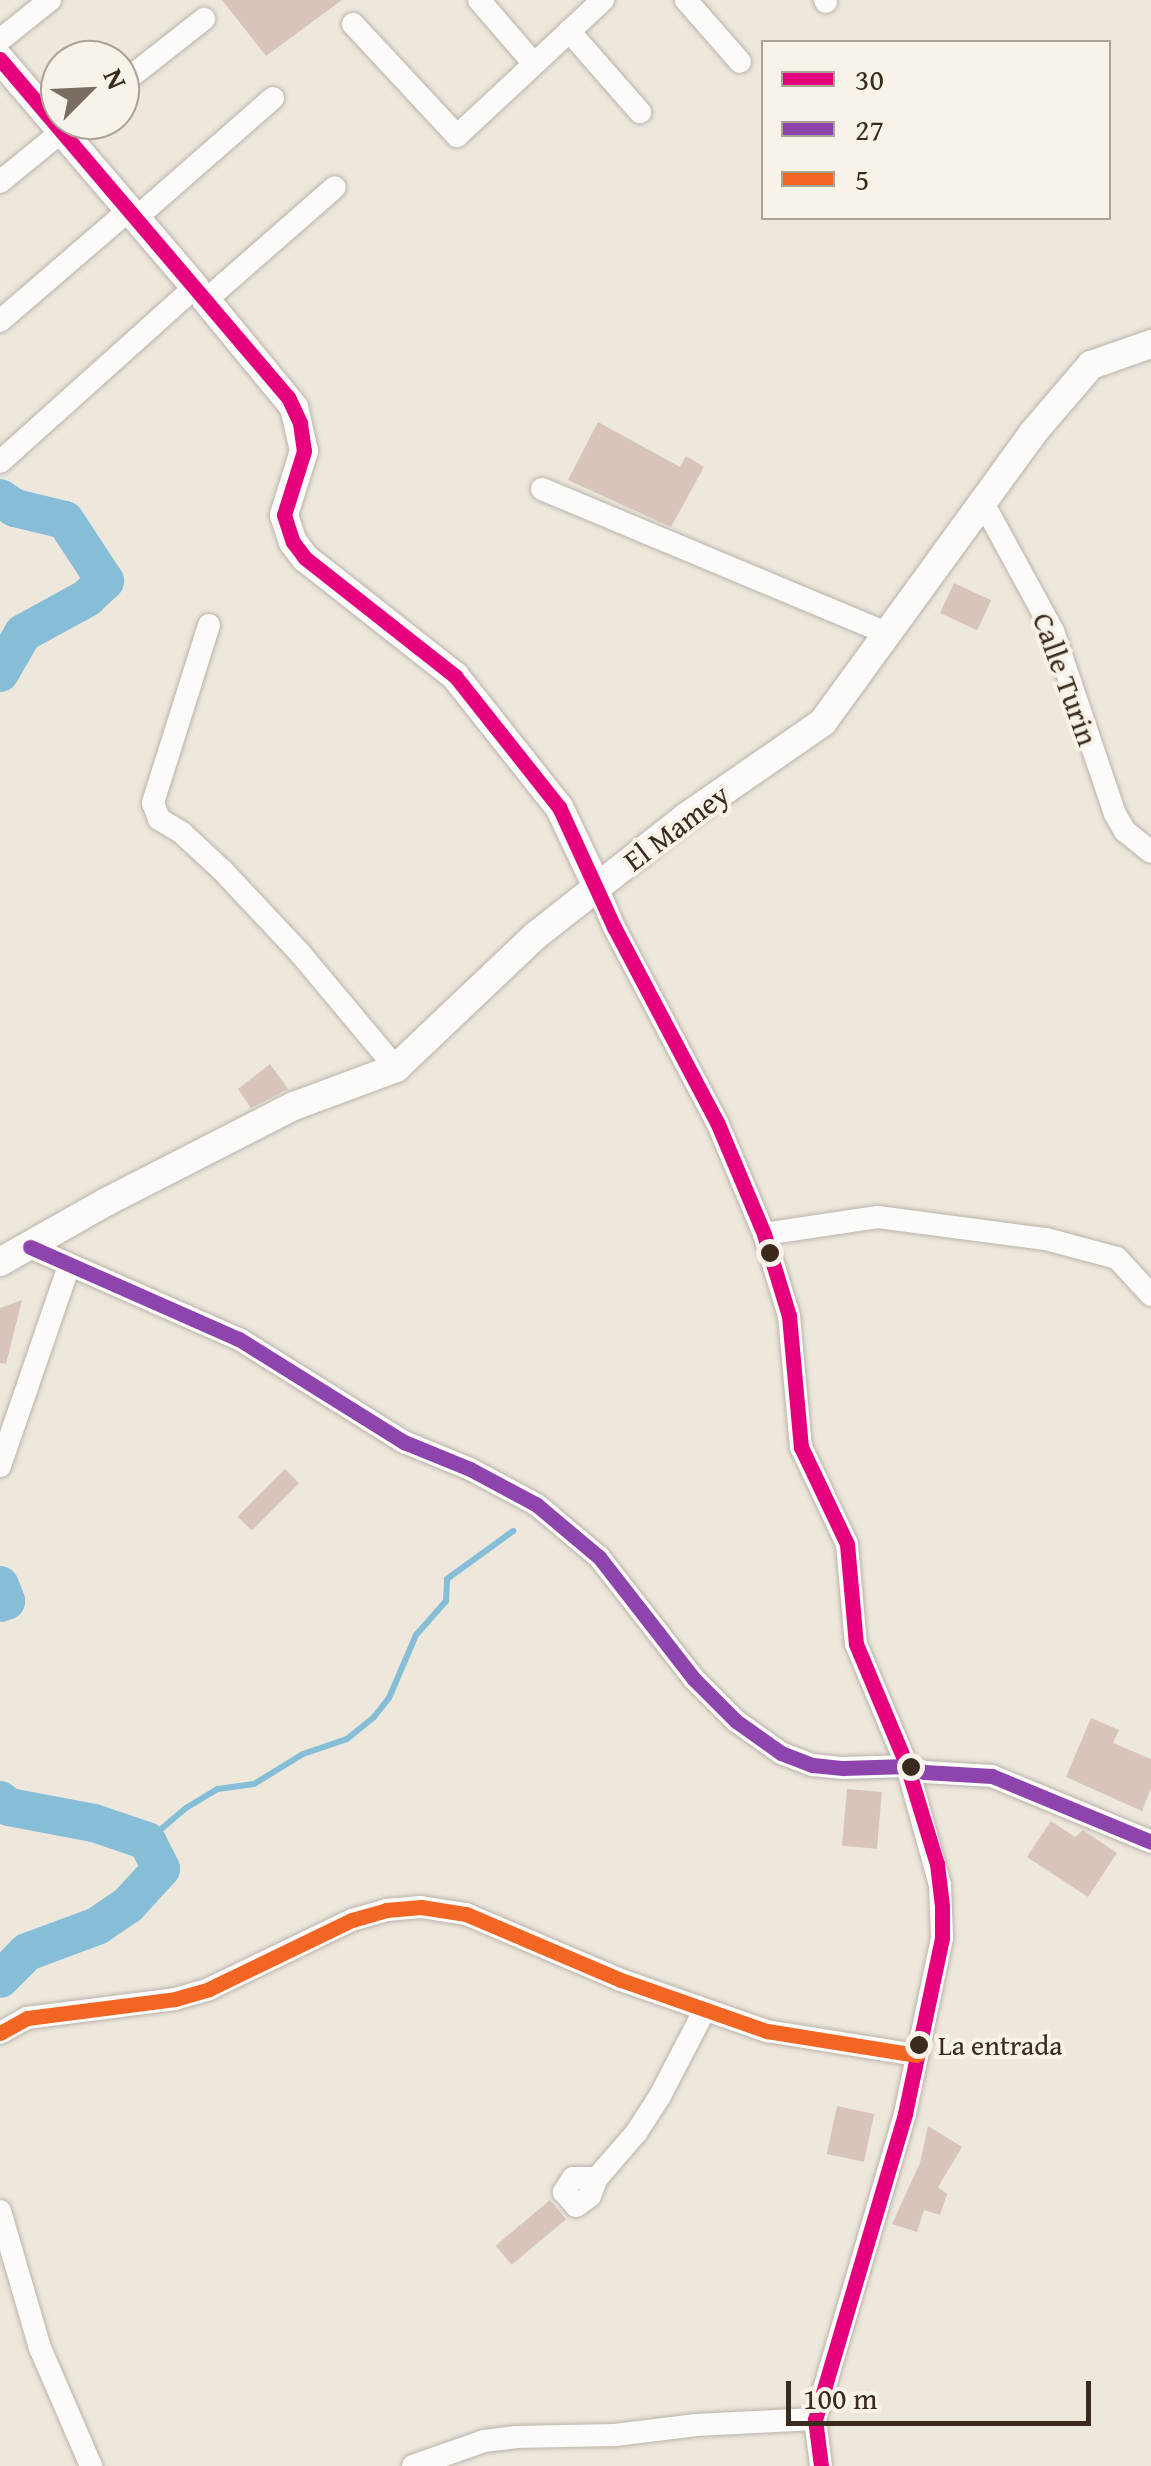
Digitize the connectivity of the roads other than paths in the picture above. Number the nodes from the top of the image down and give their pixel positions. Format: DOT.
graph roads {
  1 [pos="50,0"];
  2 [pos="479,0"];
  3 [pos="686,0"];
  4 [pos="590,4"];
  5 [pos="204,19"];
  6 [pos="353,24"];
  7 [pos="569,32"];
  8 [pos="0,40"];
  9 [pos="0,59"];
  10 [pos="740,62"];
  11 [pos="534,64"];
  12 [pos="140,70"];
  13 [pos="40,98"];
  14 [pos="273,98"];
  15 [pos="640,112"];
  16 [pos="52,140"];
  17 [pos="79,140"];
  18 [pos="0,182"];
  19 [pos="336,187"];
  20 [pos="132,214"];
  21 [pos="201,294"];
  22 [pos="0,320"];
  23 [pos="1151,344"];
  24 [pos="0,462"];
  25 [pos="542,489"];
  26 [pos="982,501"];
  27 [pos="209,625"];
  28 [pos="886,633"];
  29 [pos="1151,852"];
  30 [pos="597,887"];
  31 [pos="396,1068"];
  32 [pos="764,1234"];
  33 [pos="30,1247"];
  34 [pos="0,1262"];
  35 [pos="69,1266"];
  36 [pos="1151,1295"];
  37 [pos="0,1466"];
  38 [pos="908,1766"];
  39 [pos="1151,1842"];
  40 [pos="704,2011"];
  41 [pos="0,2033"];
  42 [pos="917,2055"];
  43 [pos="597,2178"];
  44 [pos="0,2211"];
  45 [pos="815,2419"];
  46 [pos="91,2466"];
  47 [pos="414,2466"];
  48 [pos="821,2466"];
  1 -- 8 [label="street"];
  2 -- 11 [label="street"];
  3 -- 10 [label="street"];
  4 -- 7 [label="street"];
  5 -- 12 [label="street"];
  6 -- 11 [label="street"];
  7 -- 11 [label="street"];
  7 -- 15 [label="street"];
  9 -- 13 [label="street"];
  14 -- 20 [label="street"];
  16 -- 18 [label="street"];
  17 -- 20 [label="street"];
  19 -- 21 [label="street"];
  20 -- 21 [label="street"];
  20 -- 22 [label="street"];
  21 -- 24 [label="street"];
  21 -- 30 [label="street"];
  23 -- 26 [label="street, El Mamey"];
  25 -- 28 [label="street"];
  26 -- 28 [label="street, El Mamey"];
  26 -- 29 [label="street, Calle Turin"];
  27 -- 31 [label="street"];
  28 -- 30 [label="street, El Mamey"];
  30 -- 31 [label="street, El Mamey"];
  30 -- 32 [label="street"];
  31 -- 33 [label="street, El Mamey"];
  32 -- 36 [label="street"];
  32 -- 38 [label="street"];
  33 -- 34 [label="street, El Mamey"];
  33 -- 35 [label="street"];
  35 -- 37 [label="street"];
  35 -- 38 [label="street"];
  38 -- 39 [label="street"];
  38 -- 42 [label="street"];
  40 -- 41 [label="street"];
  40 -- 42 [label="street"];
  40 -- 43 [label="street"];
  42 -- 45 [label="street"];
  44 -- 46 [label="street"];
  45 -- 47 [label="street"];
  45 -- 48 [label="street"];
}
